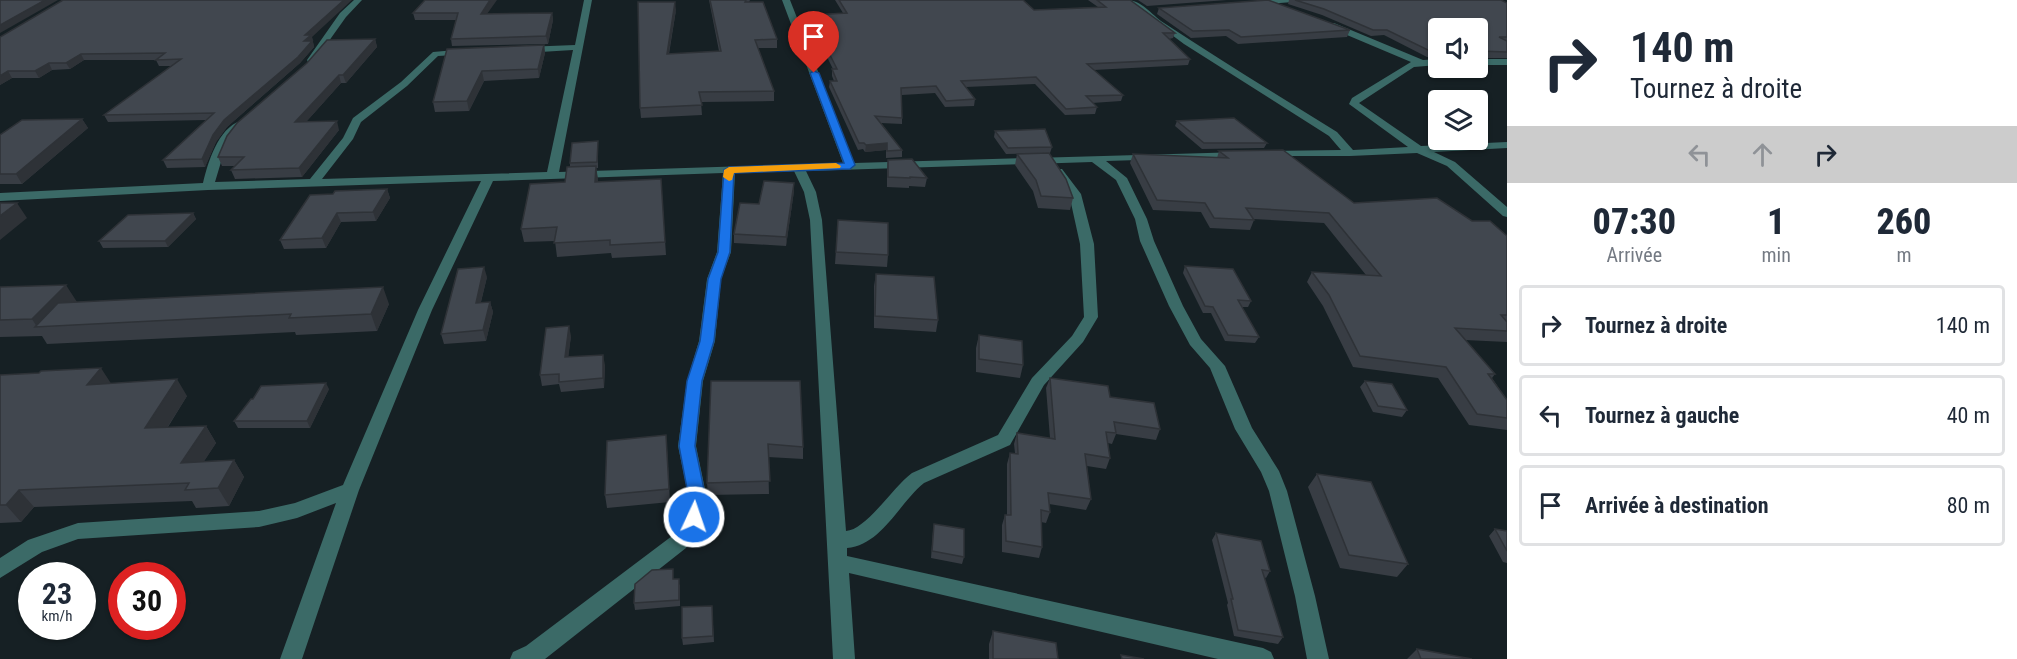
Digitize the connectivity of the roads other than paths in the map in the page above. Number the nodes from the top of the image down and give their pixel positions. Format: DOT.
graph roads {
  1 [pos="358,0"];
  2 [pos="588,0"];
  3 [pos="786,0"];
  4 [pos="1129,0"];
  5 [pos="1293,0"];
  6 [pos="1268,2"];
  7 [pos="1246,3"];
  8 [pos="1145,9"];
  9 [pos="1157,9"];
  10 [pos="1289,11"];
  11 [pos="1325,22"];
  12 [pos="578,47"];
  13 [pos="510,50"];
  14 [pos="476,51"];
  15 [pos="1420,62"];
  16 [pos="1428,62"];
  17 [pos="1488,62"];
  18 [pos="1507,62"];
  19 [pos="304,69"];
  20 [pos="247,117"];
  21 [pos="1507,145"];
  22 [pos="1418,149"];
  23 [pos="1350,153"];
  24 [pos="1050,158"];
  25 [pos="1094,158"];
  26 [pos="850,165"];
  27 [pos="798,167"];
  28 [pos="729,170"];
  29 [pos="552,176"];
  30 [pos="488,178"];
  31 [pos="313,183"];
  32 [pos="208,186"];
  33 [pos="0,197"];
  34 [pos="1507,213"];
  35 [pos="350,490"];
  36 [pos="837,540"];
  37 [pos="838,562"];
  38 [pos="0,569"];
  39 [pos="291,659"];
  40 [pos="521,659"];
  41 [pos="844,659"];
  42 [pos="1263,659"];
  43 [pos="1317,659"];
  1 -- 19 [label="street"];
  2 -- 12 [label="street"];
  3 -- 26 [label="street"];
  4 -- 8 [label="street"];
  5 -- 6 [label="street"];
  6 -- 7 [label="street"];
  6 -- 10 [label="street"];
  8 -- 9 [label="street"];
  8 -- 23 [label="street"];
  11 -- 15 [label="street"];
  12 -- 13 [label="street"];
  12 -- 29 [label="street"];
  14 -- 31 [label="street"];
  15 -- 16 [label="street"];
  15 -- 22 [label="street"];
  17 -- 18 [label="street"];
  20 -- 32 [label="street"];
  21 -- 22 [label="street"];
  22 -- 23 [label="street"];
  22 -- 34 [label="street"];
  23 -- 25 [label="street"];
  24 -- 25 [label="street"];
  24 -- 26 [label="street"];
  24 -- 36 [label="street"];
  25 -- 43 [label="street"];
  26 -- 27 [label="street"];
  27 -- 28 [label="street"];
  27 -- 36 [label="street"];
  28 -- 29 [label="street"];
  28 -- 40 [label="street"];
  29 -- 30 [label="street"];
  30 -- 31 [label="street"];
  30 -- 35 [label="street"];
  31 -- 32 [label="street"];
  32 -- 33 [label="street"];
  35 -- 38 [label="street"];
  35 -- 39 [label="street"];
  36 -- 37 [label="street"];
  37 -- 41 [label="street"];
  37 -- 42 [label="street"];
}
